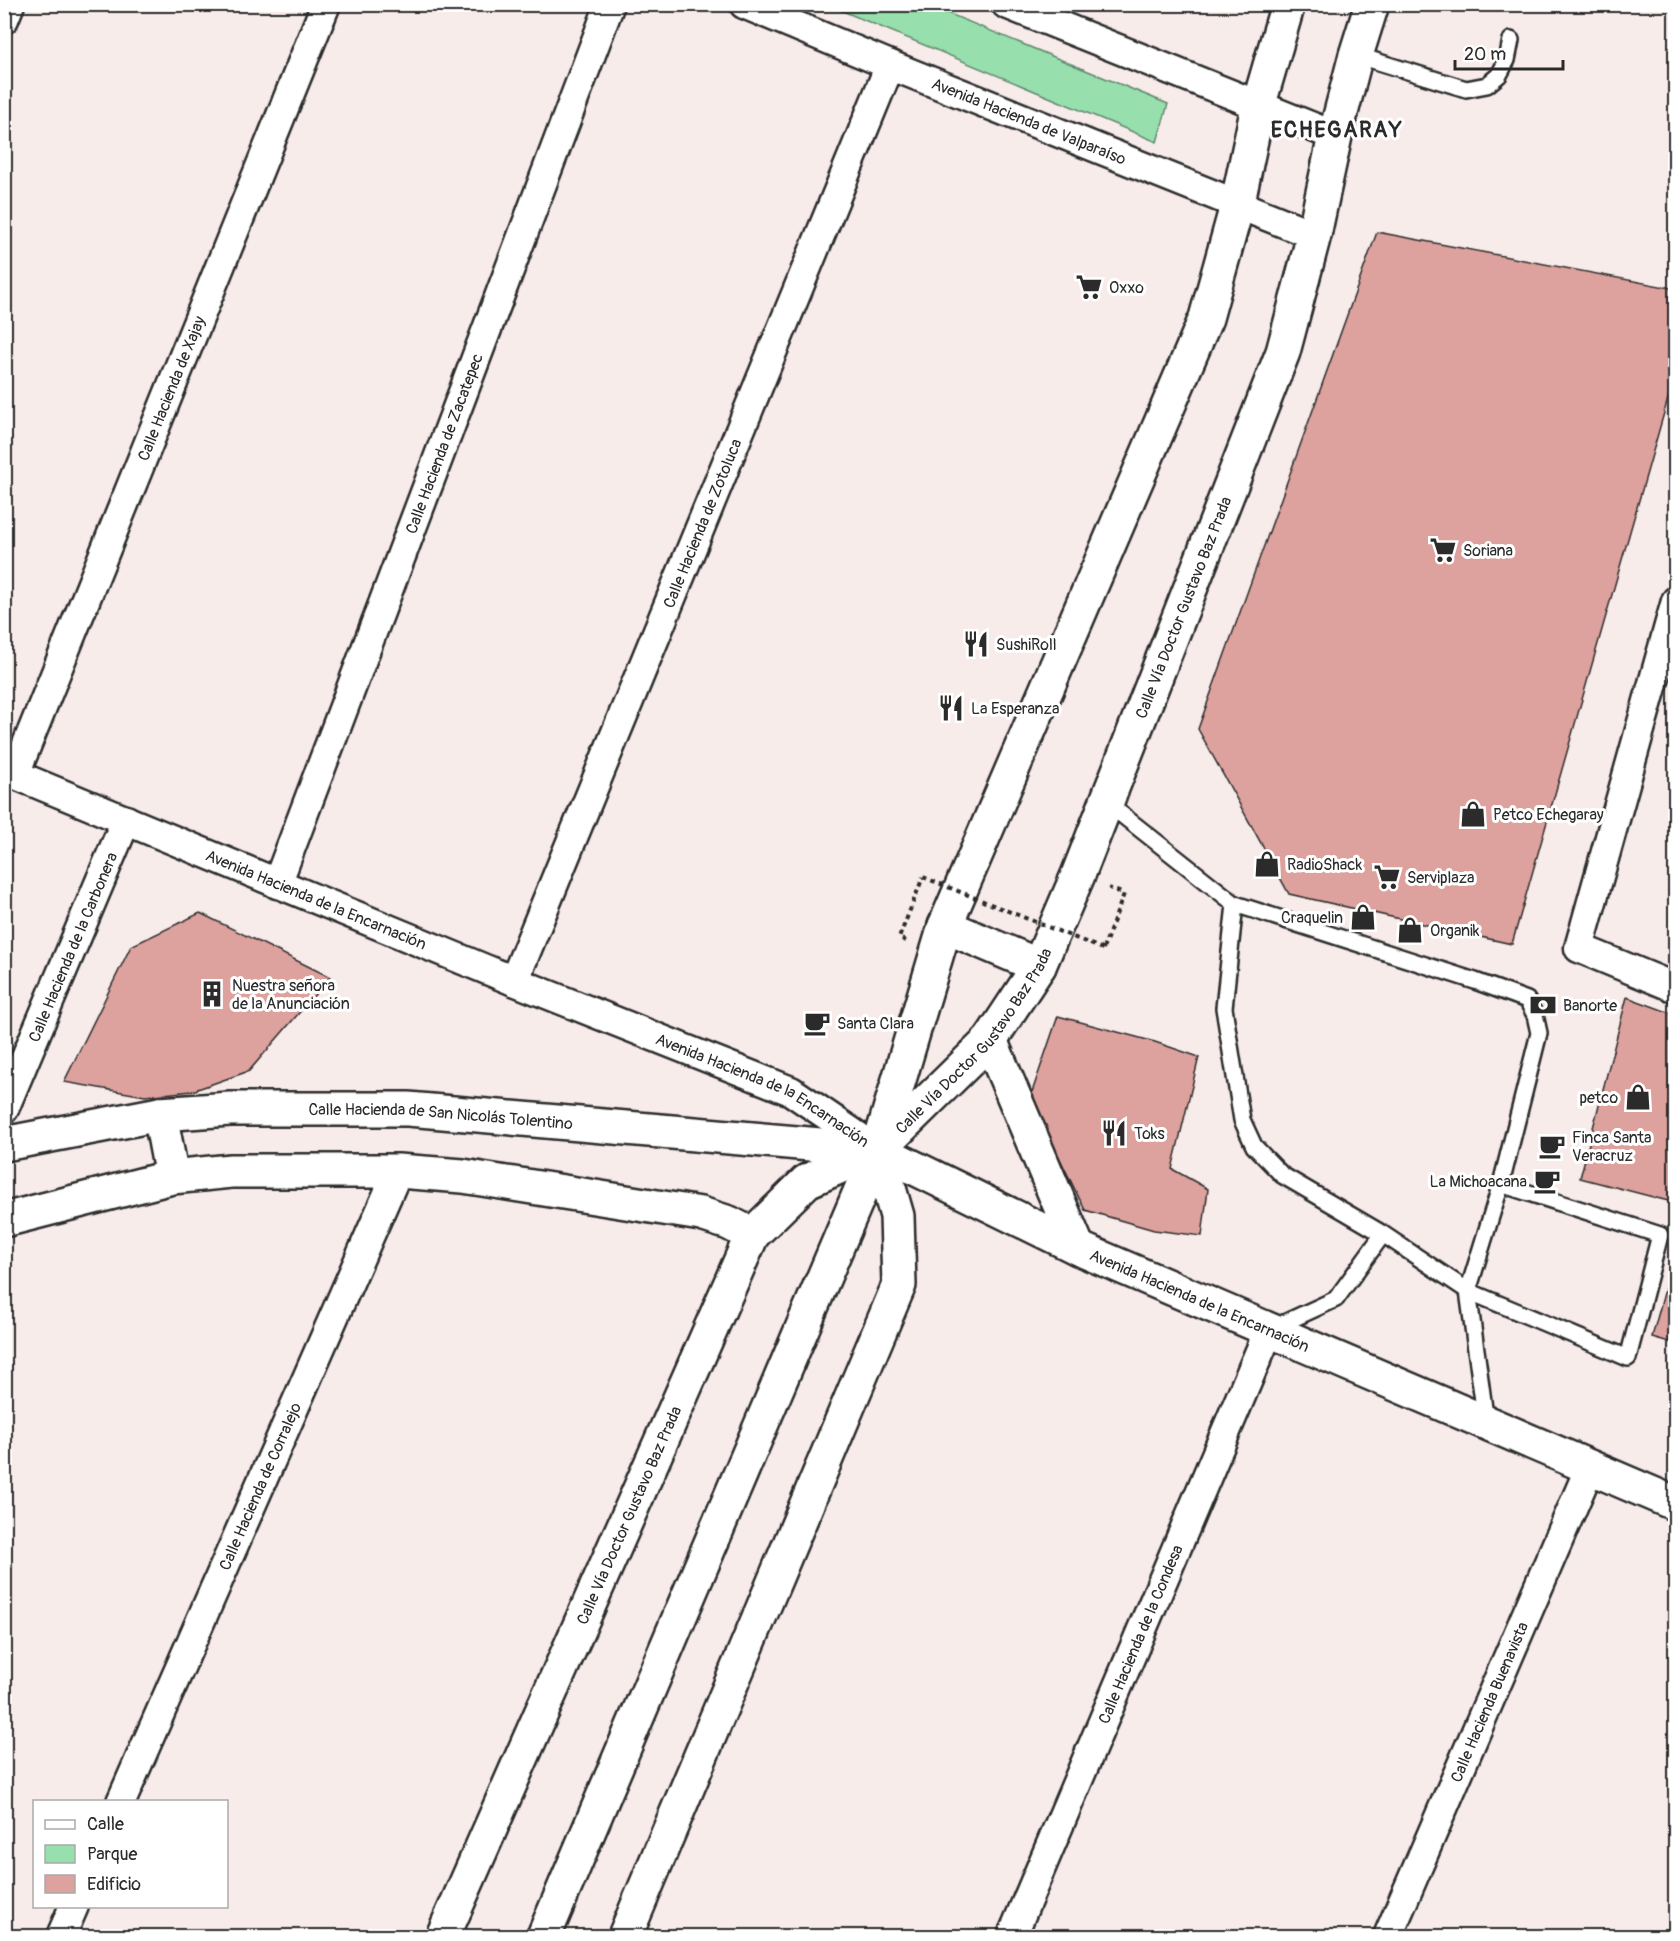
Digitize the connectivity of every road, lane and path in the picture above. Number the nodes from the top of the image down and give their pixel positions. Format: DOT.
graph roads {
  1 [pos="10,4"];
  2 [pos="326,4"];
  3 [pos="610,4"];
  4 [pos="744,4"];
  5 [pos="1006,4"];
  6 [pos="1288,4"];
  7 [pos="1372,4"];
  8 [pos="4,19"];
  9 [pos="1511,40"];
  10 [pos="1356,55"];
  11 [pos="890,65"];
  12 [pos="1258,107"];
  13 [pos="1335,136"];
  14 [pos="1237,206"];
  15 [pos="1314,235"];
  16 [pos="1676,601"];
  17 [pos="10,772"];
  18 [pos="1107,803"];
  19 [pos="126,820"];
  20 [pos="277,884"];
  21 [pos="1124,894"];
  22 [pos="1234,904"];
  23 [pos="945,926"];
  24 [pos="899,938"];
  25 [pos="1039,966"];
  26 [pos="514,981"];
  27 [pos="1676,988"];
  28 [pos="990,1040"];
  29 [pos="4,1109"];
  30 [pos="160,1114"];
  31 [pos="4,1144"];
  32 [pos="878,1150"];
  33 [pos="398,1171"];
  34 [pos="172,1177"];
  35 [pos="1501,1184"];
  36 [pos="4,1220"];
  37 [pos="1383,1234"];
  38 [pos="752,1235"];
  39 [pos="1078,1248"];
  40 [pos="1468,1291"];
  41 [pos="1269,1330"];
  42 [pos="1486,1423"];
  43 [pos="1590,1467"];
  44 [pos="1676,1504"];
  45 [pos="122,1800"];
  46 [pos="73,1908"];
  47 [pos="61,1936"];
  48 [pos="443,1936"];
  49 [pos="544,1936"];
  50 [pos="625,1936"];
  51 [pos="1012,1936"];
  52 [pos="1388,1936"];
  1 -- 8 [label="street"];
  2 -- 17 [label="street, Calle Hacienda de Xajay"];
  3 -- 20 [label="street, Calle Hacienda de Zacatepec"];
  4 -- 11 [label="street, Avenida Hacienda de Valparaíso"];
  5 -- 12 [label="street"];
  6 -- 12 [label="main road, Calle Vía Doctor Gustavo Baz Prada"];
  7 -- 10 [label="main road, Calle Vía Doctor Gustavo Baz Prada"];
  9 -- 10 [label="lane"];
  10 -- 13 [label="main road, Calle Vía Doctor Gustavo Baz Prada"];
  11 -- 14 [label="street, Avenida Hacienda de Valparaíso"];
  11 -- 26 [label="street, Calle Hacienda de Zotoluca"];
  12 -- 13 [label="street"];
  12 -- 14 [label="main road, Calle Vía Doctor Gustavo Baz Prada"];
  13 -- 15 [label="main road, Calle Vía Doctor Gustavo Baz Prada"];
  14 -- 15 [label="street, Avenida Hacienda de Valparaíso"];
  14 -- 23 [label="main road, Calle Vía Doctor Gustavo Baz Prada"];
  15 -- 18 [label="main road, Calle Vía Doctor Gustavo Baz Prada"];
  16 -- 27 [label="street"];
  17 -- 19 [label="street, Avenida Hacienda de la Encarnación"];
  18 -- 22 [label="lane"];
  18 -- 25 [label="main road, Calle Vía Doctor Gustavo Baz Prada"];
  19 -- 20 [label="street, Avenida Hacienda de la Encarnación"];
  19 -- 29 [label="street, Calle Hacienda de la Carbonera"];
  20 -- 26 [label="street, Avenida Hacienda de la Encarnación"];
  21 -- 24 [label="path, bridge"];
  22 -- 35 [label="lane"];
  22 -- 37 [label="lane"];
  23 -- 25 [label="main road"];
  23 -- 32 [label="main road, Calle Vía Doctor Gustavo Baz Prada"];
  25 -- 28 [label="main road, Calle Vía Doctor Gustavo Baz Prada"];
  26 -- 32 [label="street, Avenida Hacienda de la Encarnación"];
  28 -- 32 [label="main road, Calle Vía Doctor Gustavo Baz Prada"];
  28 -- 39 [label="main road"];
  30 -- 31 [label="main road, Calle Hacienda de San Nicolás Tolentino"];
  30 -- 32 [label="main road, Calle Hacienda de San Nicolás Tolentino"];
  30 -- 34 [label="main road"];
  32 -- 38 [label="main road, Calle Vía Doctor Gustavo Baz Prada"];
  32 -- 39 [label="main road, Avenida Hacienda de la Encarnación"];
  32 -- 49 [label="main road, Calle Vía Doctor Gustavo Baz Prada"];
  32 -- 50 [label="main road"];
  33 -- 34 [label="main road"];
  33 -- 38 [label="main road"];
  33 -- 45 [label="street, Calle Hacienda de Corralejo"];
  34 -- 36 [label="main road"];
  35 -- 40 [label="lane"];
  35 -- 40 [label="lane"];
  37 -- 40 [label="lane"];
  37 -- 41 [label="lane"];
  38 -- 48 [label="main road, Calle Vía Doctor Gustavo Baz Prada"];
  39 -- 41 [label="main road, Avenida Hacienda de la Encarnación"];
  40 -- 42 [label="lane"];
  41 -- 42 [label="main road, Avenida Hacienda de la Encarnación"];
  41 -- 51 [label="street, Calle Hacienda de la Condesa"];
  42 -- 43 [label="main road, Avenida Hacienda de la Encarnación"];
  43 -- 44 [label="main road, Avenida Hacienda de la Encarnación"];
  43 -- 52 [label="street, Calle Hacienda Buenavista"];
  46 -- 47 [label="street"];
}
